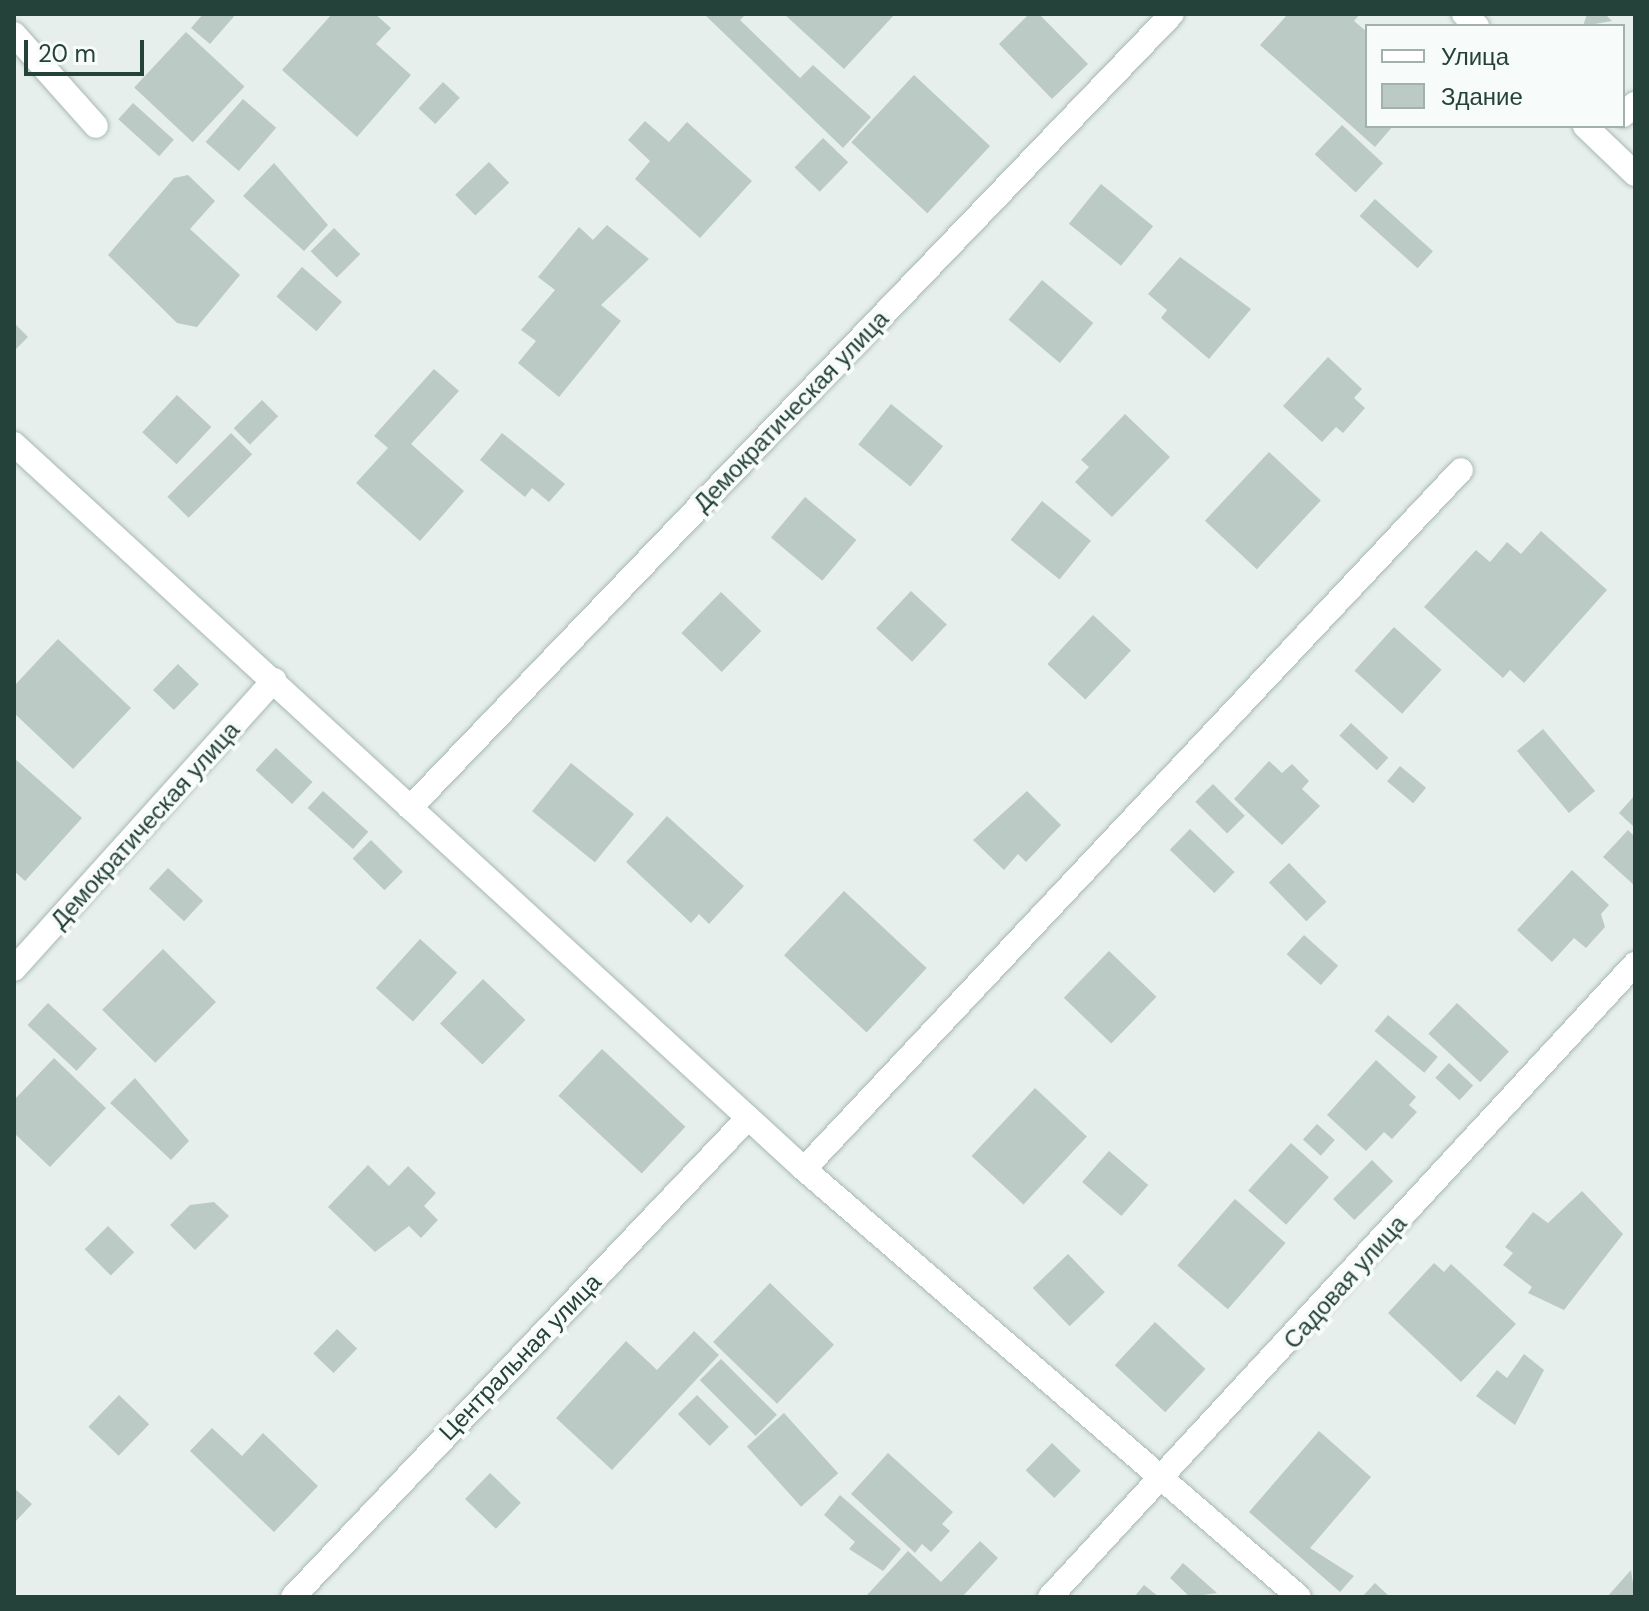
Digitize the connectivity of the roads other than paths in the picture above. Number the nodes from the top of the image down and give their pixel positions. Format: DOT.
graph roads {
  1 [pos="1172,14"];
  2 [pos="14,34"];
  3 [pos="96,126"];
  4 [pos="1598,130"];
  5 [pos="1635,174"];
  6 [pos="14,444"];
  7 [pos="1461,470"];
  8 [pos="274,680"];
  9 [pos="410,808"];
  10 [pos="1635,964"];
  11 [pos="14,969"];
  12 [pos="748,1118"];
  13 [pos="804,1169"];
  14 [pos="1162,1484"];
  15 [pos="293,1597"];
  16 [pos="1050,1597"];
  17 [pos="1299,1597"];
  1 -- 9 [label="street, Демократическая улица"];
  2 -- 3 [label="street"];
  4 -- 5 [label="street"];
  6 -- 8 [label="street"];
  7 -- 13 [label="street"];
  8 -- 9 [label="street"];
  8 -- 11 [label="street, Демократическая улица"];
  9 -- 12 [label="street"];
  10 -- 14 [label="street, Садовая улица"];
  12 -- 13 [label="street"];
  12 -- 15 [label="street, Центральная улица"];
  13 -- 14 [label="street"];
  14 -- 16 [label="street, Садовая улица"];
  14 -- 17 [label="street"];
}
